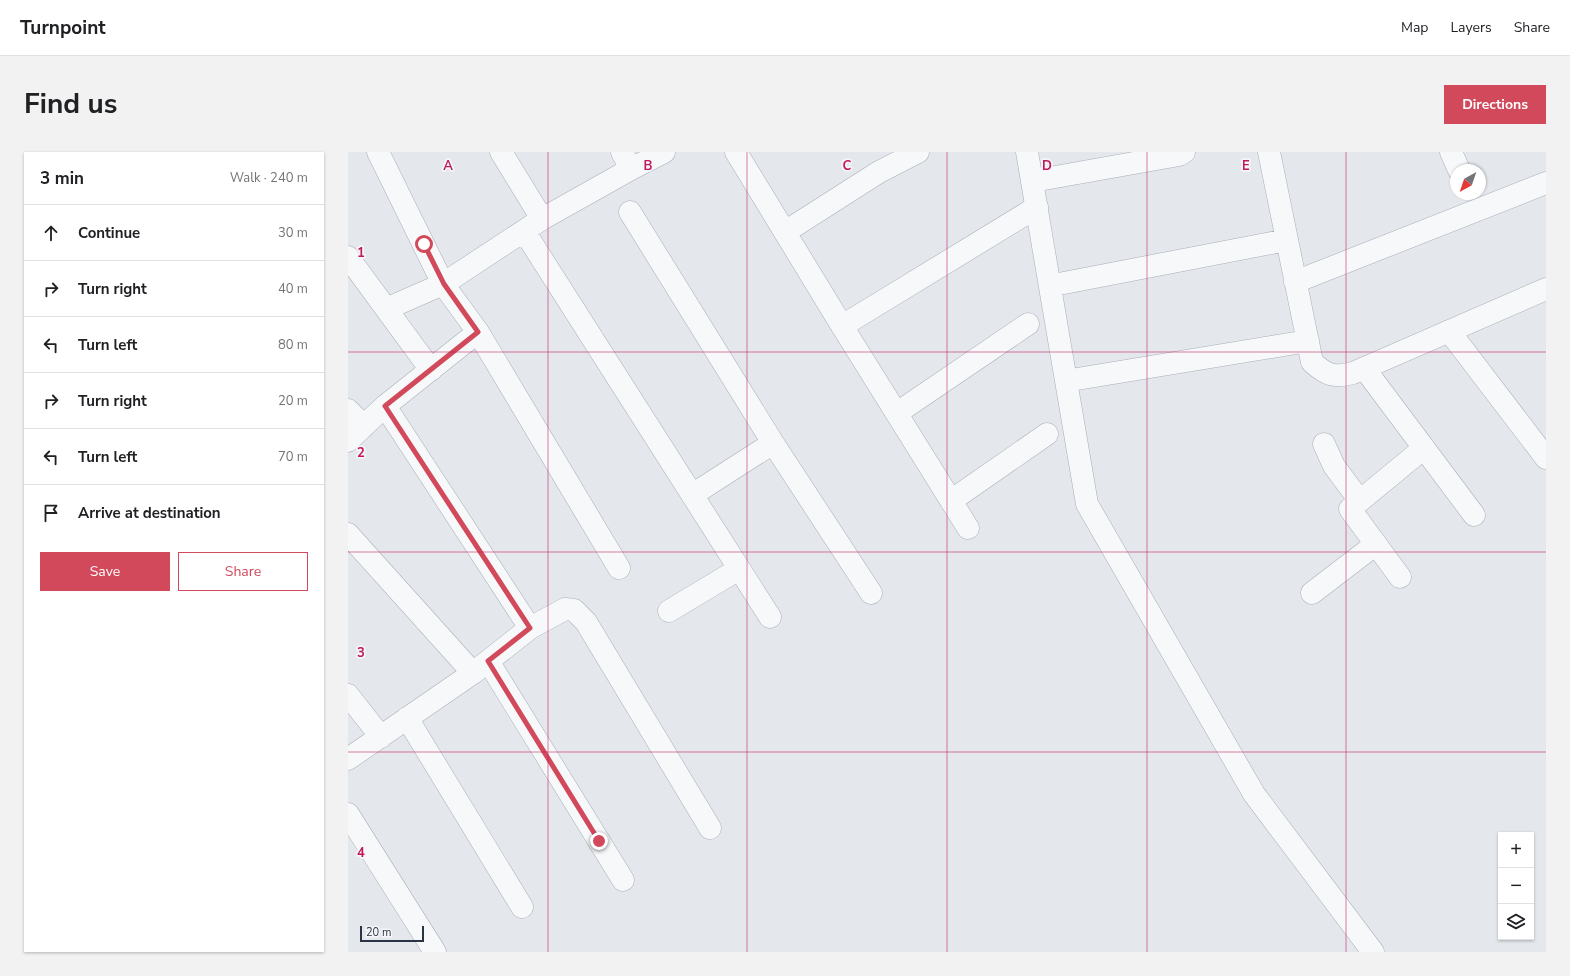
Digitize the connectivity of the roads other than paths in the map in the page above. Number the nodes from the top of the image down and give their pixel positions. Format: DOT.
graph roads {
  1 [pos="378,152"];
  2 [pos="501,152"];
  3 [pos="664,152"];
  4 [pos="736,152"];
  5 [pos="918,152"];
  6 [pos="1027,152"];
  7 [pos="1184,152"];
  8 [pos="1269,152"];
  9 [pos="1451,152"];
  10 [pos="627,160"];
  11 [pos="1456,164"];
  12 [pos="1033,181"];
  13 [pos="1546,183"];
  14 [pos="1473,202"];
  15 [pos="1037,206"];
  16 [pos="630,212"];
  17 [pos="533,225"];
  18 [pos="785,232"];
  19 [pos="1287,240"];
  20 [pos="348,257"];
  21 [pos="1295,282"];
  22 [pos="1064,283"];
  23 [pos="444,284"];
  24 [pos="1546,289"];
  25 [pos="386,309"];
  26 [pos="1028,324"];
  27 [pos="842,326"];
  28 [pos="1449,331"];
  29 [pos="478,332"];
  30 [pos="1308,340"];
  31 [pos="1364,368"];
  32 [pos="431,370"];
  33 [pos="1077,379"];
  34 [pos="385,406"];
  35 [pos="348,410"];
  36 [pos="897,413"];
  37 [pos="364,426"];
  38 [pos="1047,434"];
  39 [pos="348,441"];
  40 [pos="773,443"];
  41 [pos="1324,444"];
  42 [pos="1424,448"];
  43 [pos="1546,458"];
  44 [pos="692,495"];
  45 [pos="952,500"];
  46 [pos="1360,501"];
  47 [pos="1474,515"];
  48 [pos="968,528"];
  49 [pos="348,534"];
  50 [pos="1376,544"];
  51 [pos="619,568"];
  52 [pos="739,569"];
  53 [pos="1400,577"];
  54 [pos="871,593"];
  55 [pos="1312,593"];
  56 [pos="669,611"];
  57 [pos="770,618"];
  58 [pos="530,628"];
  59 [pos="480,667"];
  60 [pos="348,695"];
  61 [pos="407,718"];
  62 [pos="381,737"];
  63 [pos="348,759"];
  64 [pos="348,814"];
  65 [pos="710,828"];
  66 [pos="623,880"];
  67 [pos="522,907"];
  68 [pos="435,952"];
  69 [pos="1373,952"];
  1 -- 23 [label="street"];
  2 -- 17 [label="street"];
  3 -- 10 [label="street"];
  4 -- 18 [label="street"];
  5 -- 18 [label="street"];
  6 -- 12 [label="street"];
  7 -- 12 [label="street"];
  8 -- 19 [label="street"];
  9 -- 11 [label="street"];
  10 -- 17 [label="street"];
  12 -- 15 [label="street"];
  13 -- 14 [label="street"];
  14 -- 21 [label="street"];
  15 -- 27 [label="street"];
  15 -- 69 [label="street"];
  16 -- 40 [label="street"];
  17 -- 23 [label="street"];
  17 -- 44 [label="street"];
  18 -- 27 [label="street"];
  19 -- 21 [label="street"];
  19 -- 22 [label="street"];
  20 -- 25 [label="street"];
  21 -- 30 [label="street"];
  23 -- 25 [label="street"];
  23 -- 29 [label="street"];
  24 -- 28 [label="street"];
  25 -- 32 [label="street"];
  26 -- 36 [label="street"];
  27 -- 36 [label="street"];
  28 -- 31 [label="street"];
  28 -- 43 [label="street"];
  29 -- 32 [label="street"];
  29 -- 51 [label="street"];
  30 -- 31 [label="street"];
  30 -- 33 [label="street"];
  31 -- 42 [label="street"];
  32 -- 34 [label="street"];
  34 -- 37 [label="street"];
  34 -- 58 [label="street"];
  35 -- 37 [label="street"];
  36 -- 45 [label="street"];
  37 -- 39 [label="street"];
  38 -- 45 [label="street"];
  40 -- 44 [label="street"];
  40 -- 54 [label="street"];
  41 -- 46 [label="street"];
  42 -- 46 [label="street"];
  42 -- 47 [label="street"];
  44 -- 52 [label="street"];
  45 -- 48 [label="street"];
  46 -- 50 [label="street"];
  49 -- 59 [label="street"];
  50 -- 53 [label="street"];
  50 -- 55 [label="street"];
  52 -- 56 [label="street"];
  52 -- 57 [label="street"];
  58 -- 59 [label="street"];
  58 -- 65 [label="street"];
  59 -- 61 [label="street"];
  59 -- 66 [label="street"];
  60 -- 62 [label="street"];
  61 -- 62 [label="street"];
  61 -- 67 [label="street"];
  62 -- 63 [label="street"];
  64 -- 68 [label="street"];
}
